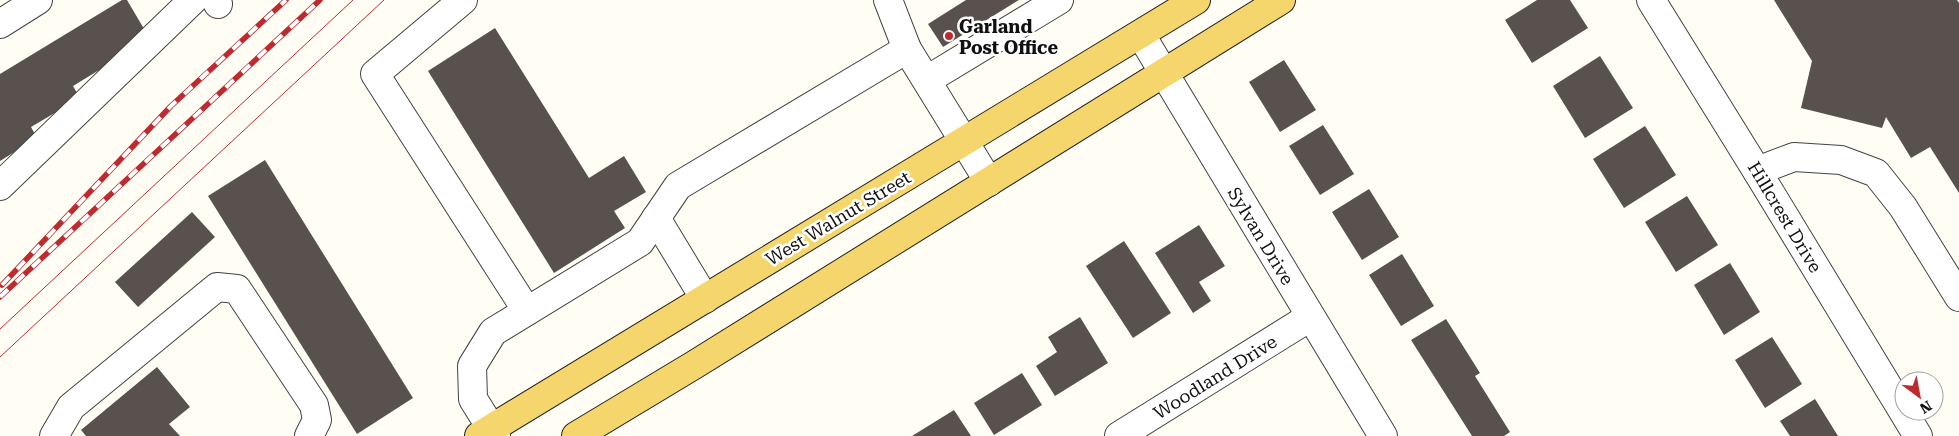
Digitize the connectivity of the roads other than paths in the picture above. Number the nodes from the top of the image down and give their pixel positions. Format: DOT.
graph roads {
  1 [pos="38,0"];
  2 [pos="464,0"];
  3 [pos="888,0"];
  4 [pos="1059,0"];
  5 [pos="1196,0"];
  6 [pos="1281,0"];
  7 [pos="1651,0"];
  8 [pos="209,1"];
  9 [pos="0,24"];
  10 [pos="1141,35"];
  11 [pos="907,48"];
  12 [pos="1164,73"];
  13 [pos="927,80"];
  14 [pos="965,142"];
  15 [pos="1757,171"];
  16 [pos="989,182"];
  17 [pos="0,186"];
  18 [pos="656,218"];
  19 [pos="1959,297"];
  20 [pos="705,299"];
  21 [pos="527,311"];
  22 [pos="1310,317"];
  23 [pos="488,434"];
  24 [pos="54,436"];
  25 [pos="309,436"];
  26 [pos="576,436"];
  27 [pos="1119,436"];
  28 [pos="1383,436"];
  29 [pos="1918,436"];
  1 -- 9 [label="street"];
  2 -- 21 [label="street"];
  3 -- 11 [label="street"];
  4 -- 13 [label="street"];
  5 -- 10 [label="main road, West Walnut Street"];
  6 -- 12 [label="main road"];
  7 -- 15 [label="street, Hillcrest Drive"];
  8 -- 17 [label="street"];
  10 -- 12 [label="street, Sylvan Drive"];
  10 -- 14 [label="main road, West Walnut Street"];
  11 -- 13 [label="street"];
  11 -- 18 [label="street"];
  12 -- 16 [label="main road"];
  12 -- 22 [label="street, Sylvan Drive"];
  13 -- 14 [label="street"];
  14 -- 16 [label="street"];
  14 -- 20 [label="main road, West Walnut Street"];
  15 -- 19 [label="street"];
  15 -- 29 [label="street, Hillcrest Drive"];
  16 -- 26 [label="main road"];
  18 -- 20 [label="street"];
  18 -- 21 [label="street"];
  20 -- 23 [label="main road, West Walnut Street"];
  21 -- 23 [label="street"];
  22 -- 27 [label="street, Woodland Drive"];
  22 -- 28 [label="street, Sylvan Drive"];
  24 -- 25 [label="street"];
}
